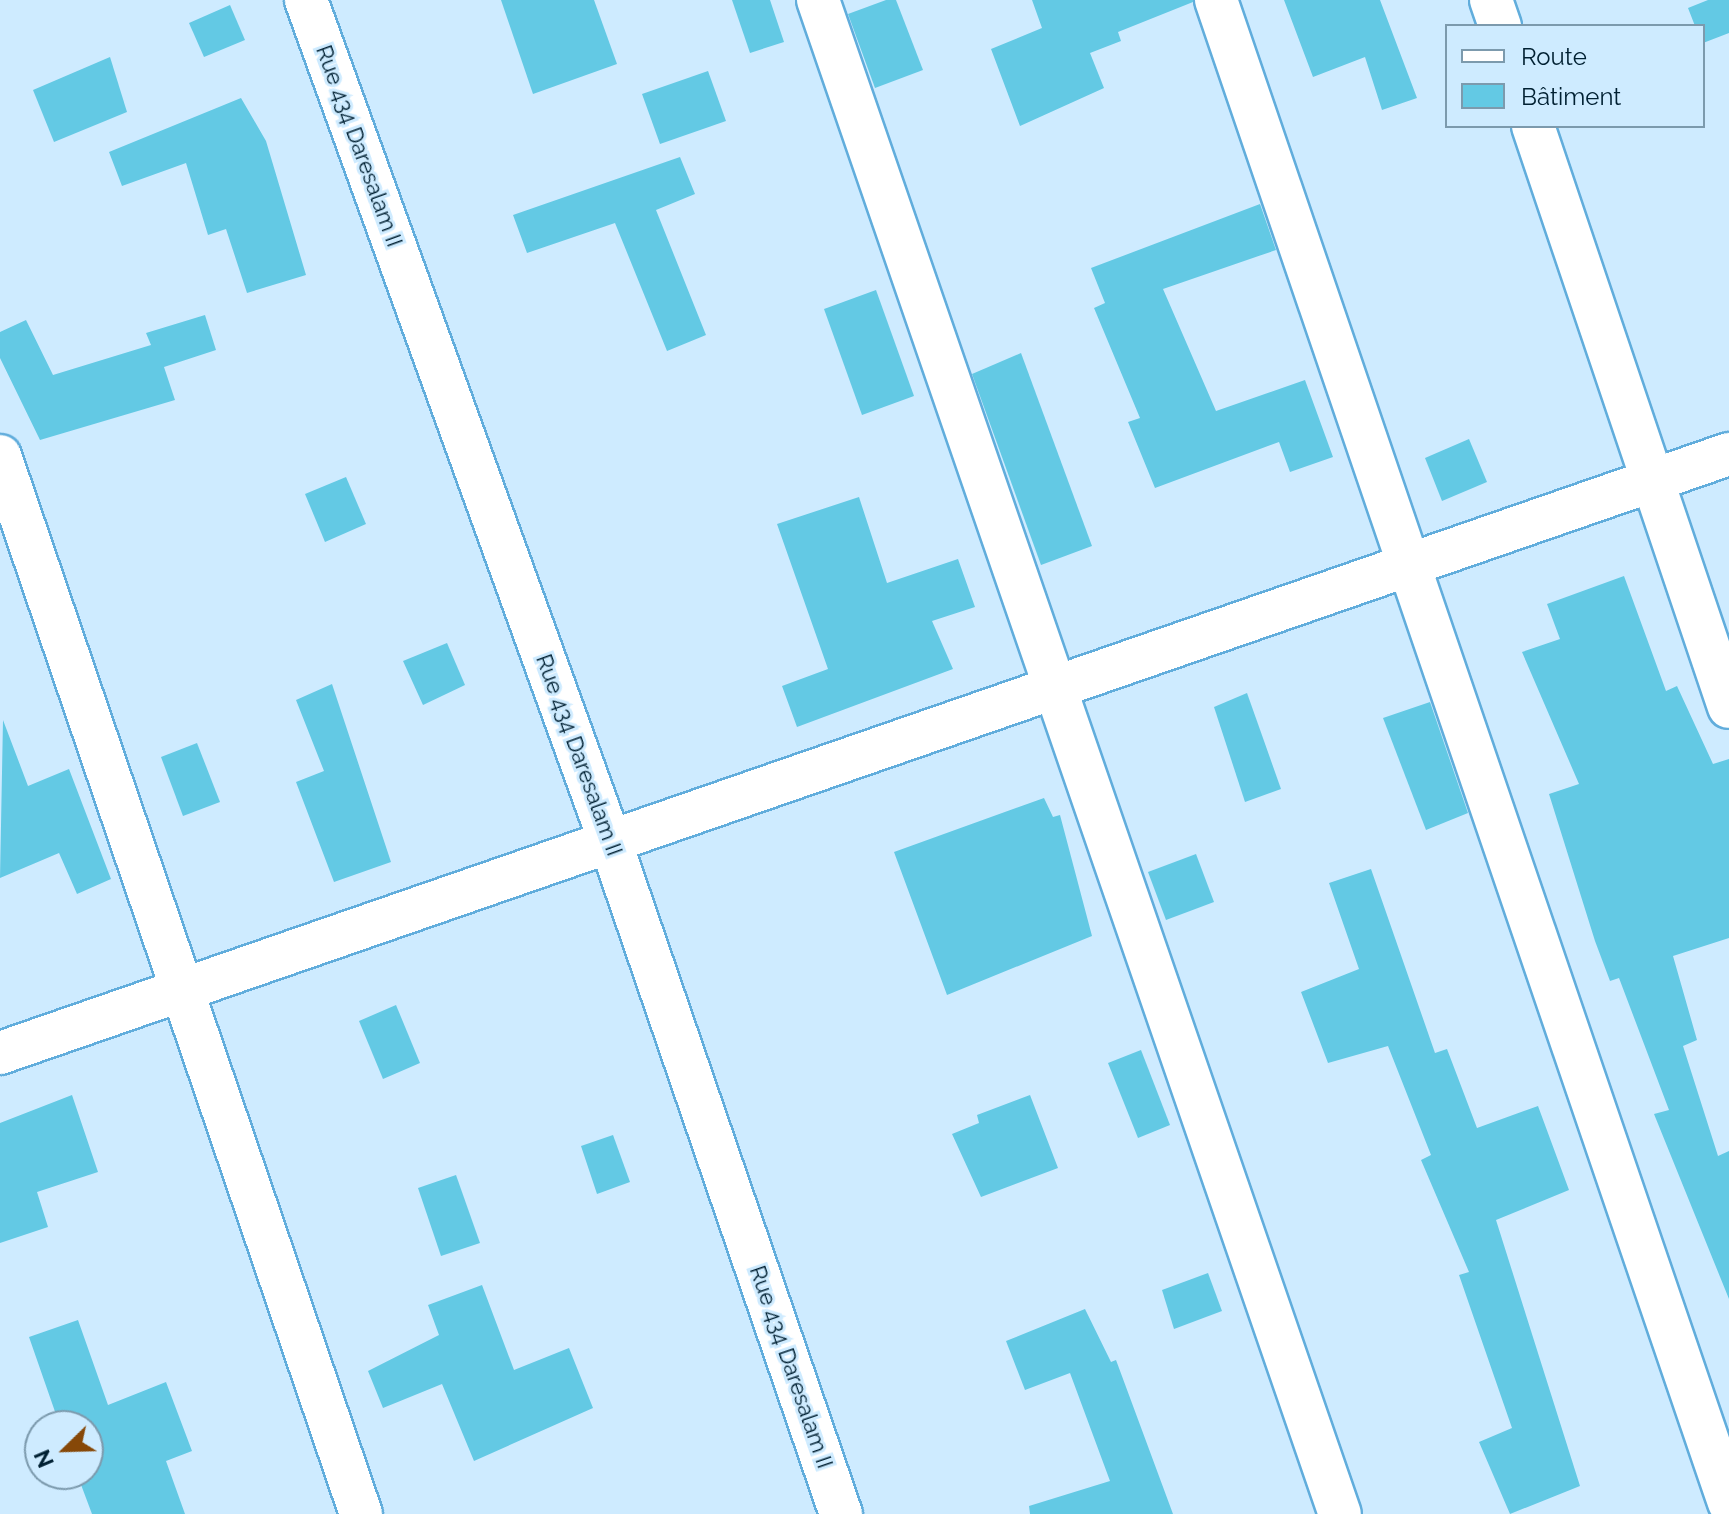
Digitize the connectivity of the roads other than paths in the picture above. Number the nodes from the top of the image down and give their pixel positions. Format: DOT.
graph roads {
  1 [pos="306,0"];
  2 [pos="818,0"];
  3 [pos="1216,0"];
  4 [pos="1491,0"];
  5 [pos="1499,24"];
  6 [pos="1534,128"];
  7 [pos="1729,454"];
  8 [pos="0,456"];
  9 [pos="1651,481"];
  10 [pos="1404,567"];
  11 [pos="1055,687"];
  12 [pos="1729,707"];
  13 [pos="610,841"];
  14 [pos="187,988"];
  15 [pos="0,1053"];
  16 [pos="1729,1503"];
  17 [pos="361,1514"];
  18 [pos="841,1514"];
  19 [pos="1340,1514"];
  1 -- 13 [label="street, Rue 434 Daresalam II"];
  2 -- 11 [label="street"];
  3 -- 10 [label="street"];
  4 -- 5 [label="street"];
  6 -- 9 [label="street"];
  7 -- 9 [label="street"];
  8 -- 14 [label="street"];
  9 -- 10 [label="street"];
  9 -- 12 [label="street"];
  10 -- 11 [label="street"];
  10 -- 16 [label="street"];
  11 -- 13 [label="street"];
  11 -- 19 [label="street"];
  13 -- 14 [label="street"];
  13 -- 18 [label="street, Rue 434 Daresalam II"];
  14 -- 15 [label="street"];
  14 -- 17 [label="street"];
}
